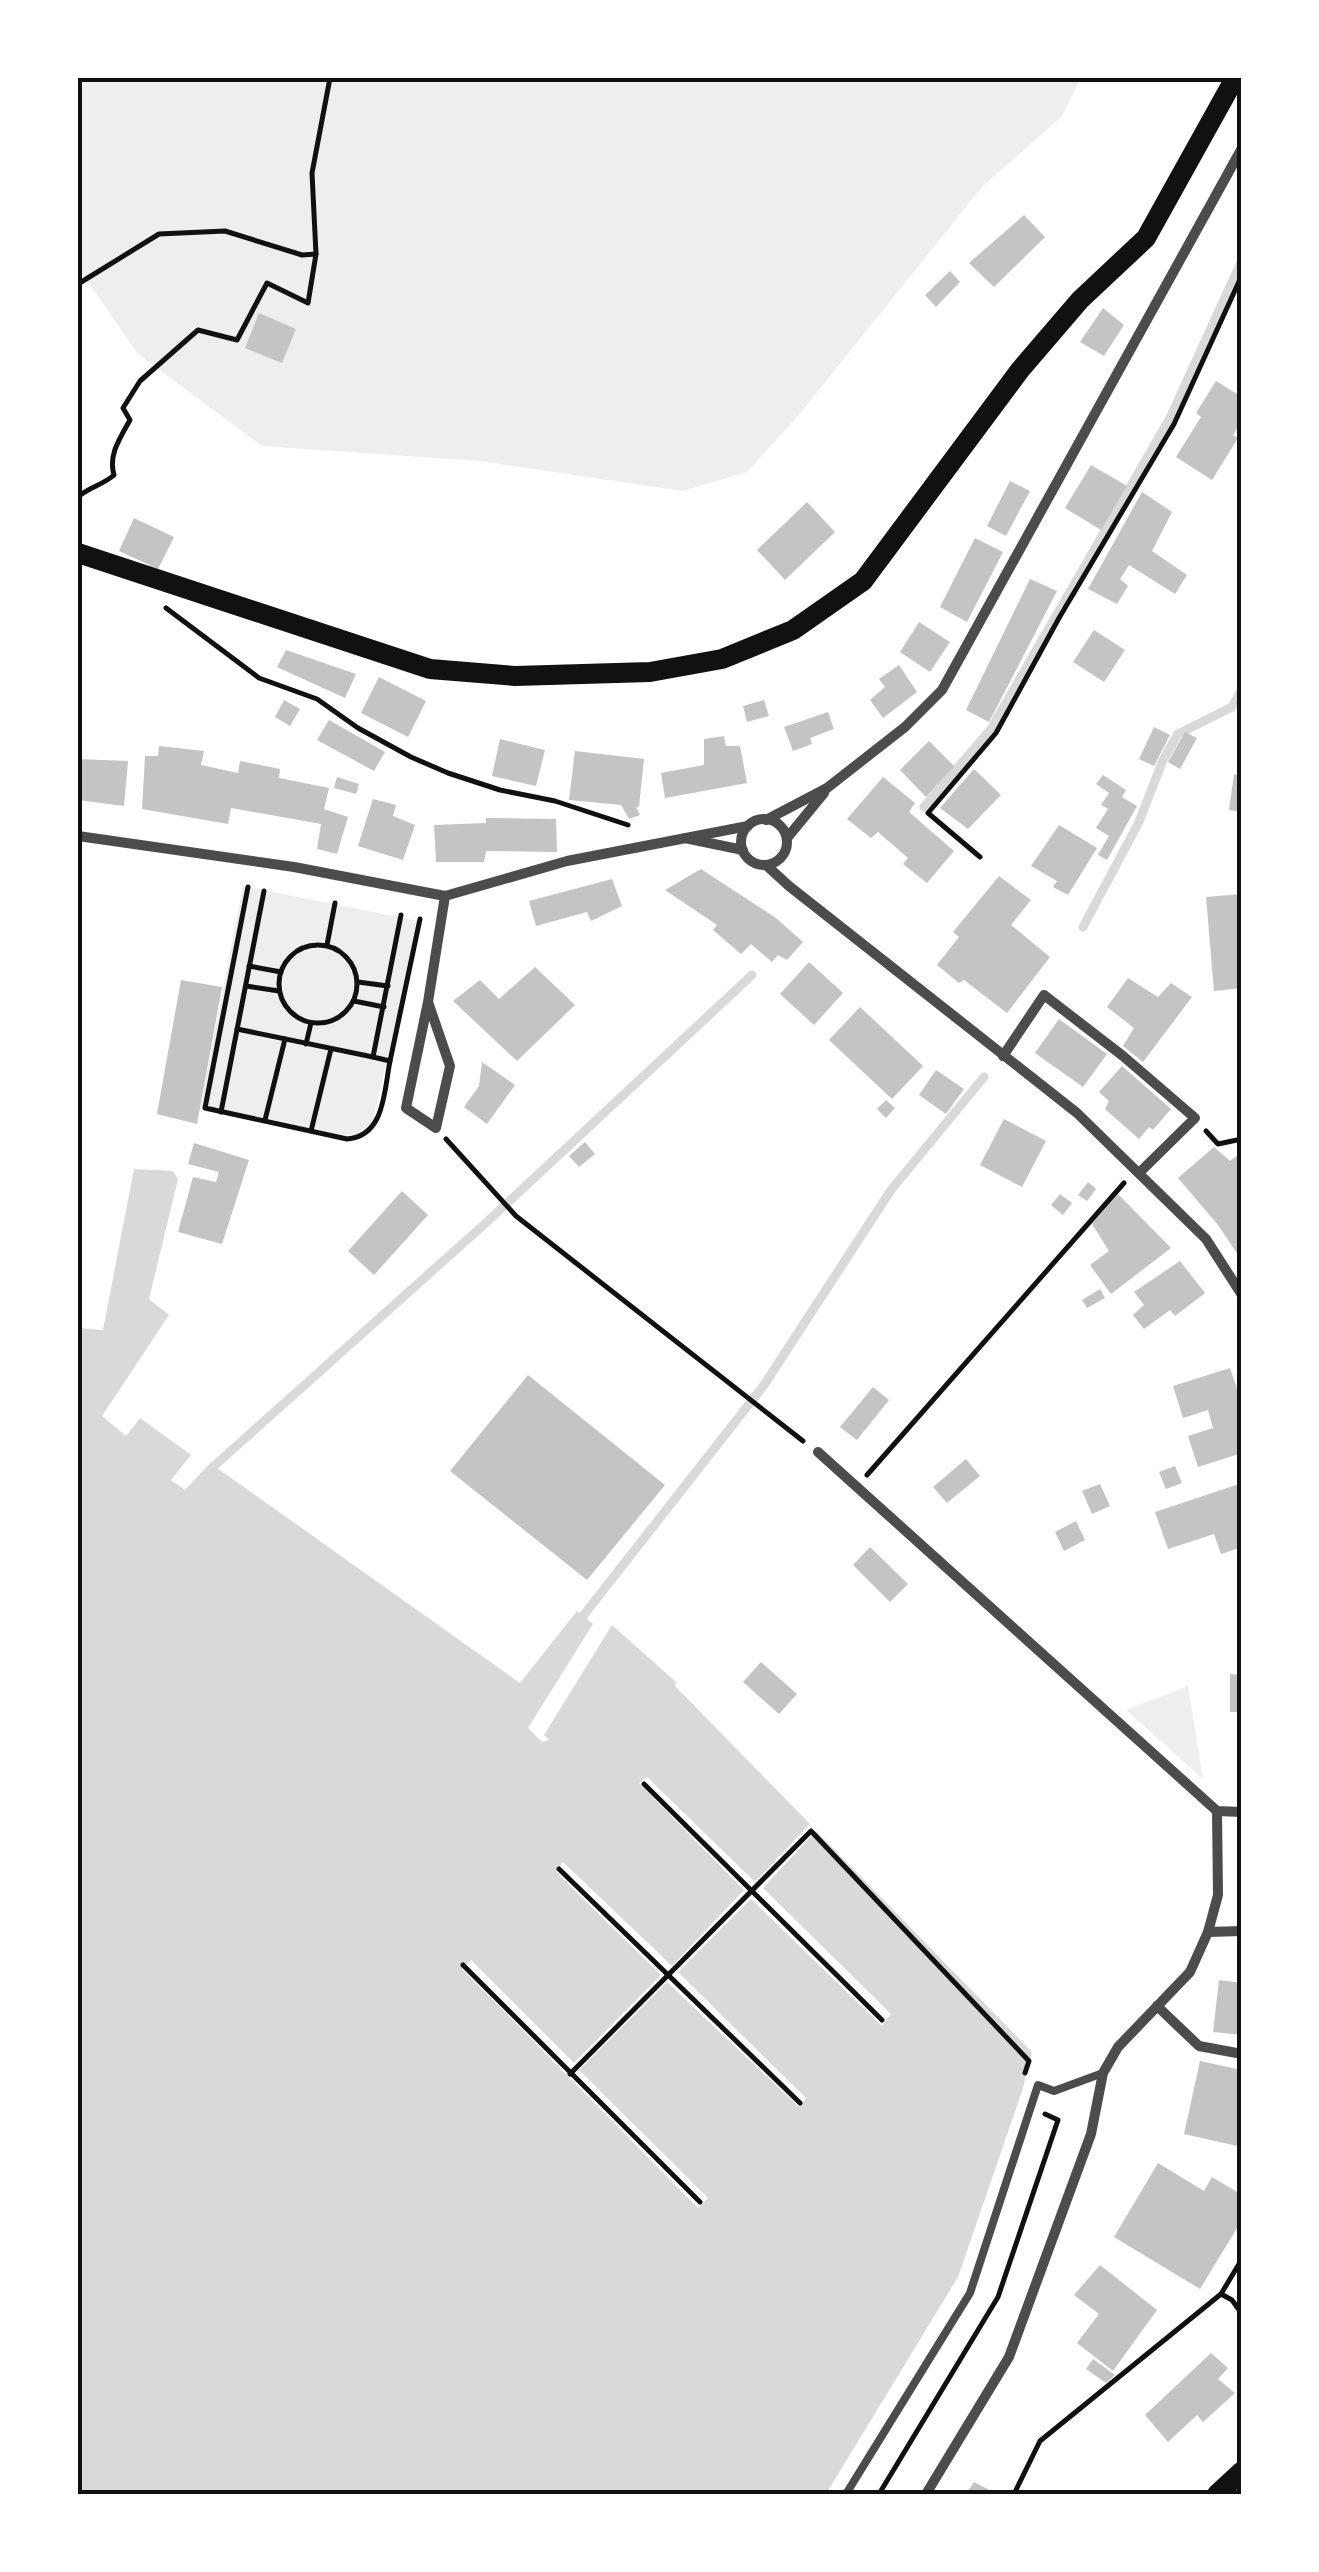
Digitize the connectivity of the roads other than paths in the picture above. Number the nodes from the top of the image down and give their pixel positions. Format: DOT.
graph roads {
  1 [pos="1235,78"];
  2 [pos="1242,148"];
  3 [pos="78,553"];
  4 [pos="827,788"];
  5 [pos="766,820"];
  6 [pos="748,826"];
  7 [pos="78,836"];
  8 [pos="680,837"];
  9 [pos="787,838"];
  10 [pos="743,850"];
  11 [pos="784,853"];
  12 [pos="766,865"];
  13 [pos="788,886"];
  14 [pos="445,896"];
  15 [pos="428,1002"];
  16 [pos="1003,1056"];
  17 [pos="1138,1173"];
  18 [pos="1242,1295"];
  19 [pos="818,1452"];
  20 [pos="1217,1811"];
  21 [pos="1242,1812"];
  22 [pos="1242,1931"];
  23 [pos="1208,1932"];
  24 [pos="1157,2006"];
  25 [pos="1242,2054"];
  26 [pos="1103,2073"];
  27 [pos="1242,2471"];
  28 [pos="846,2494"];
  29 [pos="926,2494"];
  30 [pos="1216,2494"];
  1 -- 3 [label="main road"];
  2 -- 4 [label="street"];
  4 -- 5 [label="street"];
  4 -- 9 [label="street"];
  5 -- 6 [label="street"];
  5 -- 9 [label="street"];
  6 -- 8 [label="street"];
  6 -- 10 [label="street"];
  7 -- 14 [label="street"];
  8 -- 10 [label="street"];
  8 -- 14 [label="street"];
  9 -- 11 [label="street"];
  10 -- 12 [label="street"];
  11 -- 12 [label="street"];
  11 -- 13 [label="street"];
  12 -- 13 [label="street"];
  13 -- 16 [label="street"];
  14 -- 15 [label="street"];
  15 -- 15 [label="street"];
  16 -- 17 [label="street"];
  16 -- 17 [label="street"];
  17 -- 18 [label="street"];
  19 -- 20 [label="street"];
  20 -- 21 [label="street"];
  20 -- 23 [label="street"];
  22 -- 23 [label="street"];
  23 -- 24 [label="street"];
  24 -- 25 [label="street"];
  24 -- 26 [label="street"];
  26 -- 28 [label="lane"];
  26 -- 29 [label="street"];
  27 -- 30 [label="main road"];
}
